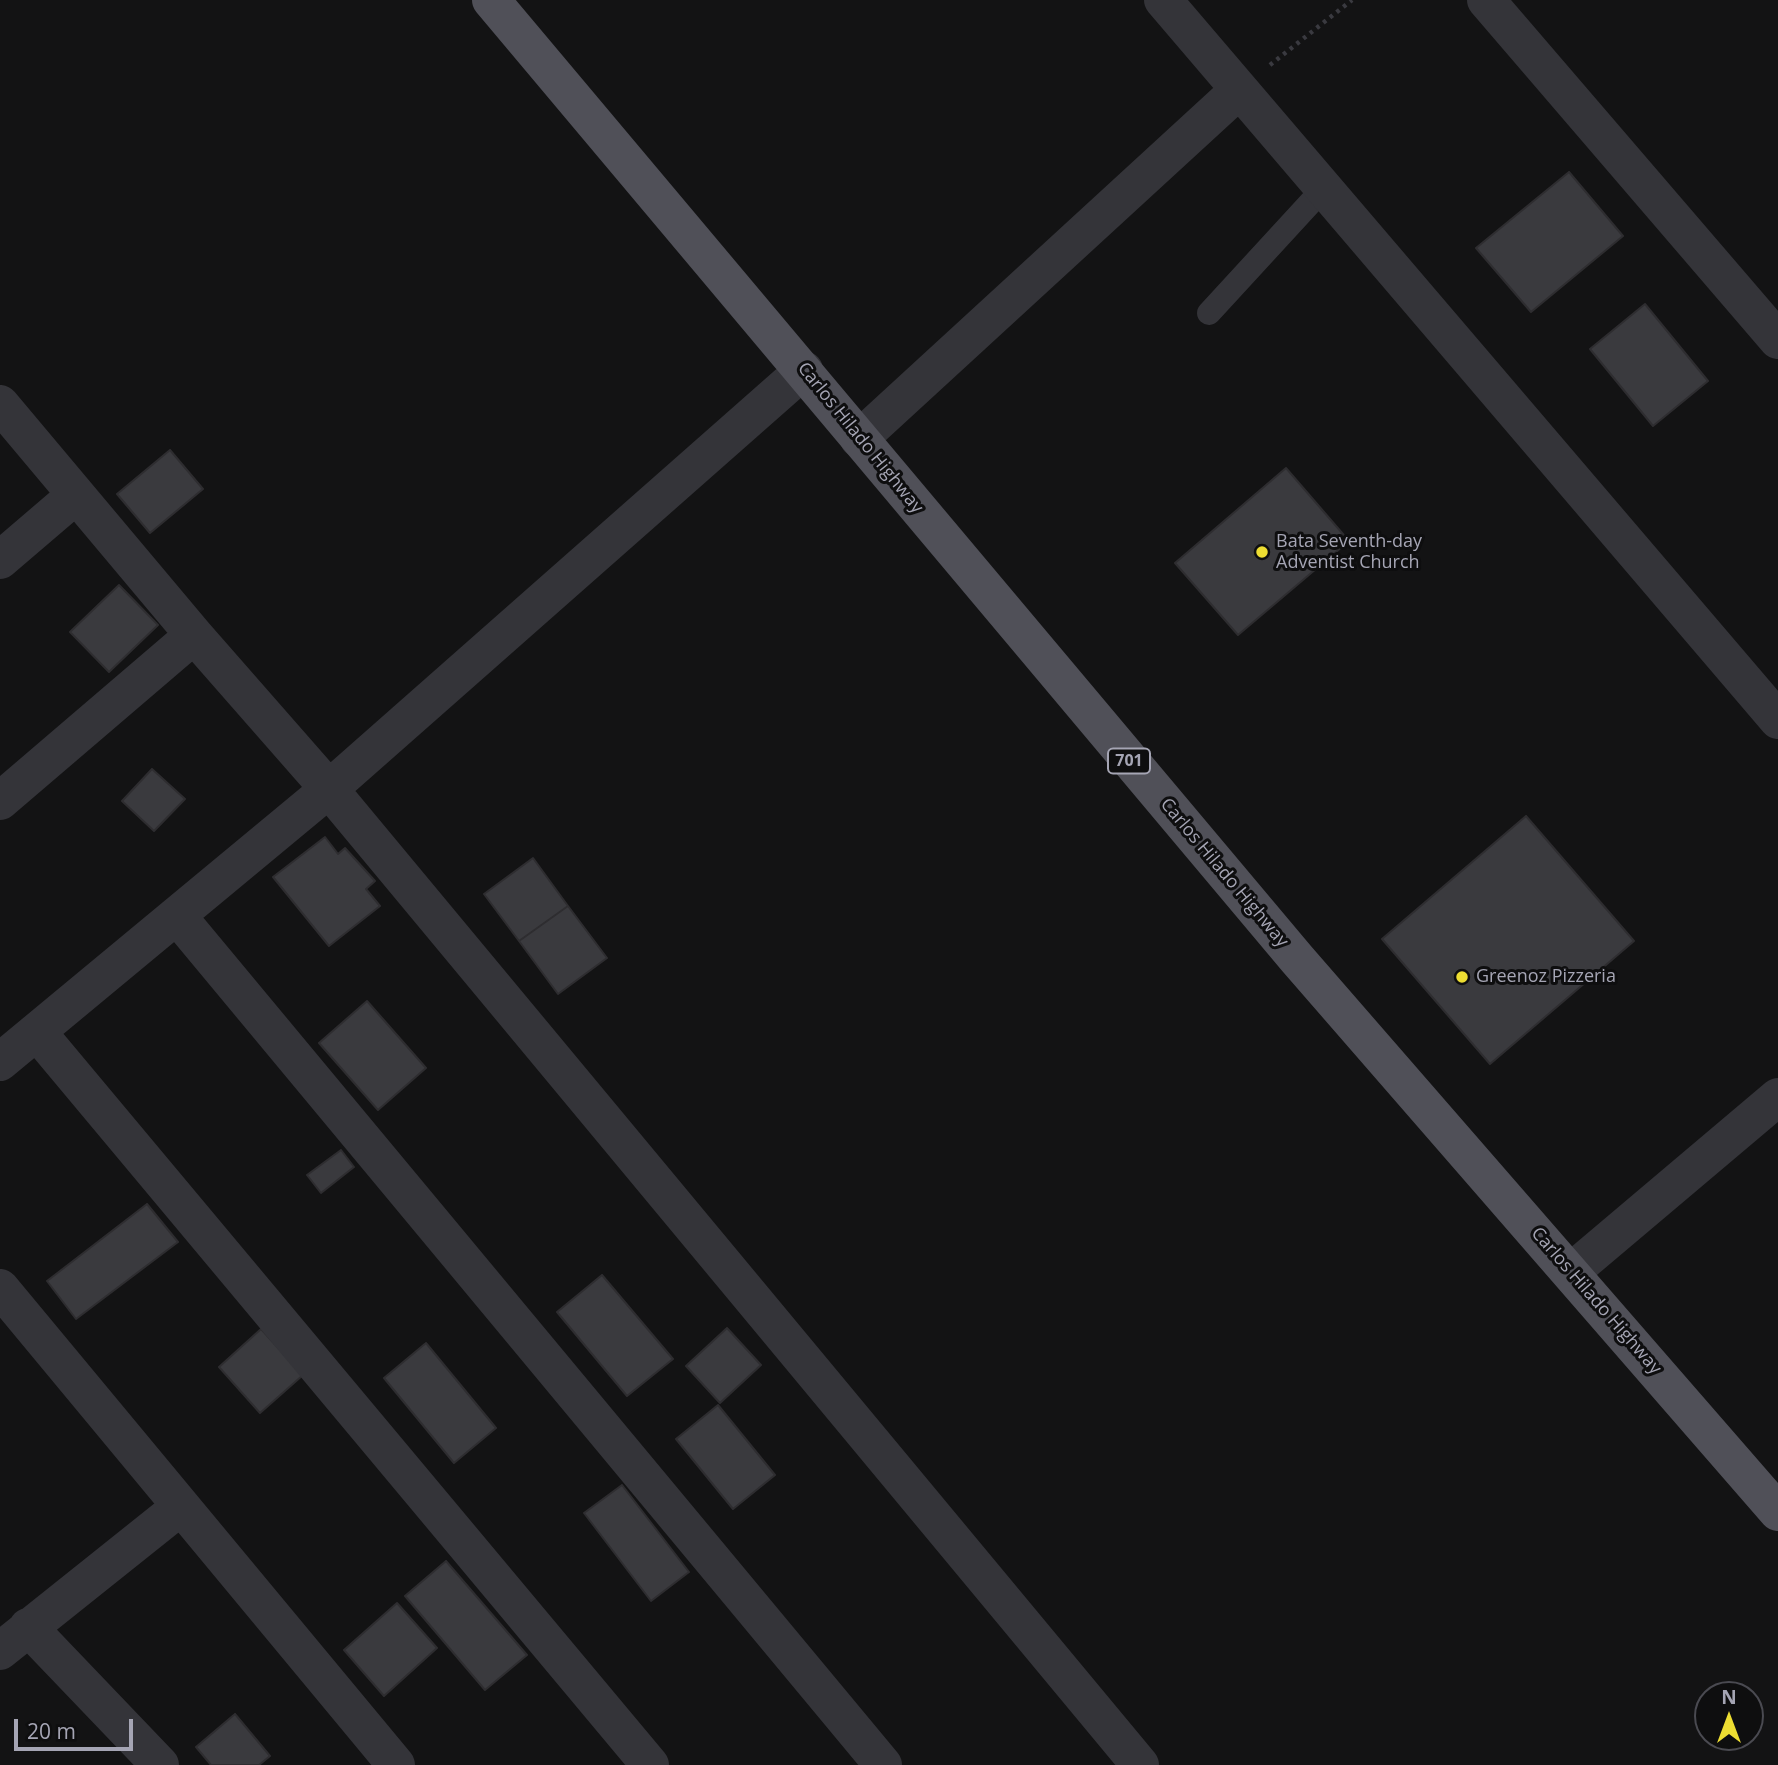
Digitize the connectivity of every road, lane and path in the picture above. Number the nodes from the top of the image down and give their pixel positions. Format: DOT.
graph roads {
  1 [pos="491,0"];
  2 [pos="1163,0"];
  3 [pos="1352,0"];
  4 [pos="1486,0"];
  5 [pos="1239,90"];
  6 [pos="1323,189"];
  7 [pos="1209,313"];
  8 [pos="1778,340"];
  9 [pos="804,370"];
  10 [pos="0,404"];
  11 [pos="859,439"];
  12 [pos="76,495"];
  13 [pos="0,560"];
  14 [pos="194,635"];
  15 [pos="1778,720"];
  16 [pos="329,789"];
  17 [pos="0,801"];
  18 [pos="178,916"];
  19 [pos="38,1032"];
  20 [pos="0,1062"];
  21 [pos="1778,1097"];
  22 [pos="1571,1272"];
  23 [pos="0,1289"];
  24 [pos="179,1508"];
  25 [pos="1778,1512"];
  26 [pos="14,1639"];
  27 [pos="160,1765"];
  28 [pos="396,1765"];
  29 [pos="650,1765"];
  30 [pos="883,1765"];
  31 [pos="1140,1765"];
  1 -- 9 [label="main road, Carlos Hilado Highway / 701"];
  2 -- 5 [label="street"];
  3 -- 5 [label="path"];
  4 -- 8 [label="street"];
  5 -- 6 [label="street"];
  5 -- 11 [label="street"];
  6 -- 7 [label="lane"];
  6 -- 15 [label="street"];
  9 -- 11 [label="main road, Carlos Hilado Highway / 701"];
  9 -- 16 [label="street"];
  10 -- 12 [label="street"];
  11 -- 22 [label="main road, Carlos Hilado Highway / 701"];
  12 -- 13 [label="street"];
  12 -- 14 [label="street"];
  14 -- 16 [label="street"];
  14 -- 17 [label="street"];
  16 -- 18 [label="street"];
  16 -- 31 [label="street"];
  18 -- 19 [label="street"];
  18 -- 30 [label="street"];
  19 -- 20 [label="street"];
  19 -- 29 [label="street"];
  21 -- 22 [label="street"];
  22 -- 25 [label="main road, Carlos Hilado Highway / 701"];
  23 -- 24 [label="street"];
  24 -- 26 [label="street"];
  24 -- 28 [label="street"];
  26 -- 27 [label="street"];
}
